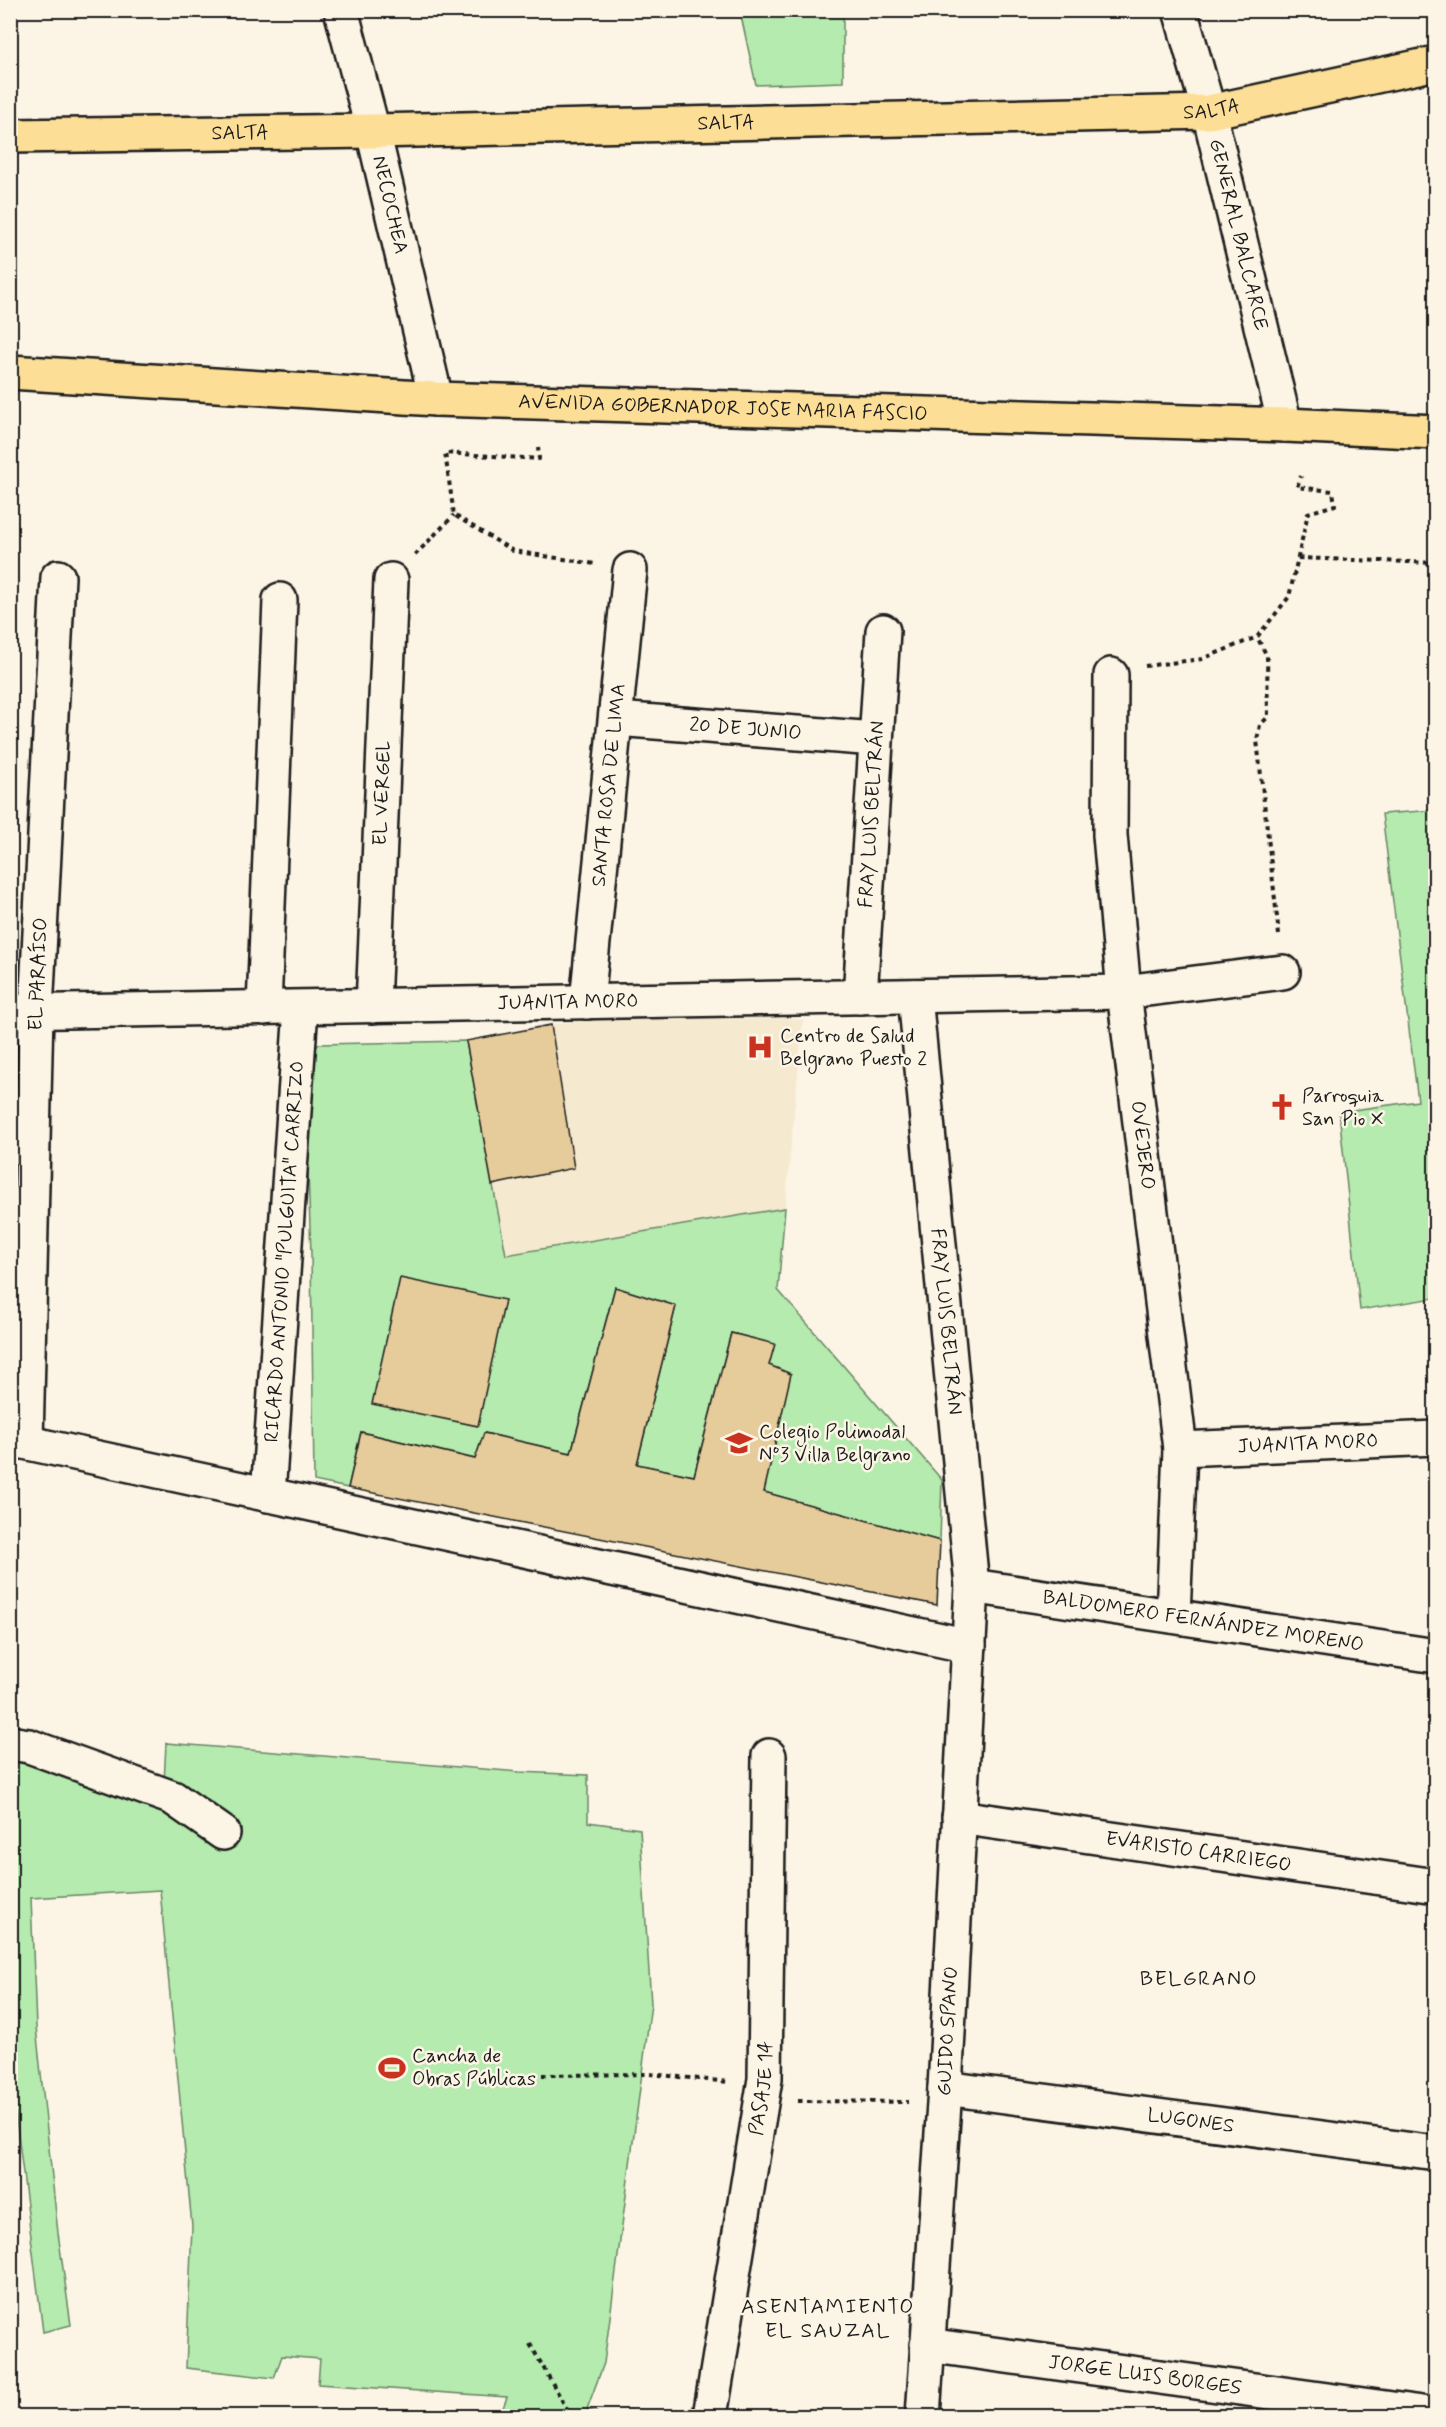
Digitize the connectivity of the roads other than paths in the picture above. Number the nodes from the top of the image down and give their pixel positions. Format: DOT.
graph roads {
  1 [pos="341,10"];
  2 [pos="1180,10"];
  3 [pos="1436,63"];
  4 [pos="1209,112"];
  5 [pos="373,131"];
  6 [pos="10,136"];
  7 [pos="10,372"];
  8 [pos="436,399"];
  9 [pos="1285,425"];
  10 [pos="1436,432"];
  11 [pos="630,570"];
  12 [pos="58,577"];
  13 [pos="391,580"];
  14 [pos="280,600"];
  15 [pos="883,631"];
  16 [pos="1111,675"];
  17 [pos="616,719"];
  18 [pos="876,739"];
  19 [pos="1283,972"];
  20 [pos="1124,992"];
  21 [pos="915,996"];
  22 [pos="860,997"];
  23 [pos="587,1002"];
  24 [pos="373,1006"];
  25 [pos="264,1008"];
  26 [pos="301,1008"];
  27 [pos="23,1012"];
  28 [pos="1436,1438"];
  29 [pos="18,1441"];
  30 [pos="1180,1449"];
  31 [pos="268,1495"];
  32 [pos="972,1586"];
  33 [pos="1173,1616"];
  34 [pos="969,1646"];
  35 [pos="1436,1656"];
  36 [pos="10,1743"];
  37 [pos="769,1756"];
  38 [pos="959,1817"];
  39 [pos="223,1833"];
  40 [pos="1436,1886"];
  41 [pos="945,2088"];
  42 [pos="1436,2153"];
  43 [pos="927,2344"];
  44 [pos="1436,2415"];
  45 [pos="710,2416"];
  46 [pos="923,2416"];
  1 -- 5 [label="street, NECOCHEA"];
  2 -- 4 [label="street, GENERAL BALCARCE"];
  3 -- 4 [label="main road, SALTA"];
  4 -- 5 [label="main road, SALTA"];
  4 -- 9 [label="street, GENERAL BALCARCE"];
  5 -- 6 [label="main road, SALTA"];
  5 -- 8 [label="street, NECOCHEA"];
  7 -- 8 [label="main road, AVENIDA GOBERNADOR JOSE MARIA FASCIO"];
  8 -- 9 [label="main road, AVENIDA GOBERNADOR JOSE MARIA FASCIO"];
  9 -- 10 [label="main road, AVENIDA GOBERNADOR JOSE MARIA FASCIO"];
  11 -- 17 [label="street, SANTA ROSA DE LIMA"];
  12 -- 27 [label="street, EL PARAÍSO"];
  13 -- 24 [label="street, EL VERGEL"];
  14 -- 25 [label="street"];
  15 -- 18 [label="street, FRAY LUIS BELTRÁN"];
  16 -- 20 [label="street, OVEJERO"];
  17 -- 18 [label="street, 20 DE JUNIO"];
  17 -- 23 [label="street, SANTA ROSA DE LIMA"];
  18 -- 22 [label="street, FRAY LUIS BELTRÁN"];
  19 -- 20 [label="street, JUANITA MORO"];
  20 -- 21 [label="street, JUANITA MORO"];
  20 -- 30 [label="street, OVEJERO"];
  21 -- 22 [label="street, JUANITA MORO"];
  21 -- 32 [label="street, FRAY LUIS BELTRÁN"];
  22 -- 23 [label="street, JUANITA MORO"];
  23 -- 24 [label="street, JUANITA MORO"];
  24 -- 26 [label="street, JUANITA MORO"];
  25 -- 26 [label="street, JUANITA MORO"];
  25 -- 27 [label="street, JUANITA MORO"];
  26 -- 31 [label="street, RICARDO ANTONIO \"PULGUITA\" CARRIZO"];
  27 -- 29 [label="street, EL PARAÍSO"];
  28 -- 30 [label="street, JUANITA MORO"];
  29 -- 31 [label="street"];
  30 -- 33 [label="street, OVEJERO"];
  31 -- 34 [label="street"];
  32 -- 33 [label="street, BALDOMERO FERNÁNDEZ MORENO"];
  32 -- 34 [label="street, FRAY LUIS BELTRÁN"];
  33 -- 35 [label="street, BALDOMERO FERNÁNDEZ MORENO"];
  34 -- 38 [label="street, GUIDO SPANO"];
  36 -- 39 [label="street"];
  37 -- 45 [label="street, PASAJE 14"];
  38 -- 40 [label="street, EVARISTO CARRIEGO"];
  38 -- 41 [label="street, GUIDO SPANO"];
  41 -- 42 [label="street, LUGONES"];
  41 -- 43 [label="street, GUIDO SPANO"];
  43 -- 44 [label="street, JORGE LUIS BORGES"];
  43 -- 46 [label="street, GUIDO SPANO"];
}
